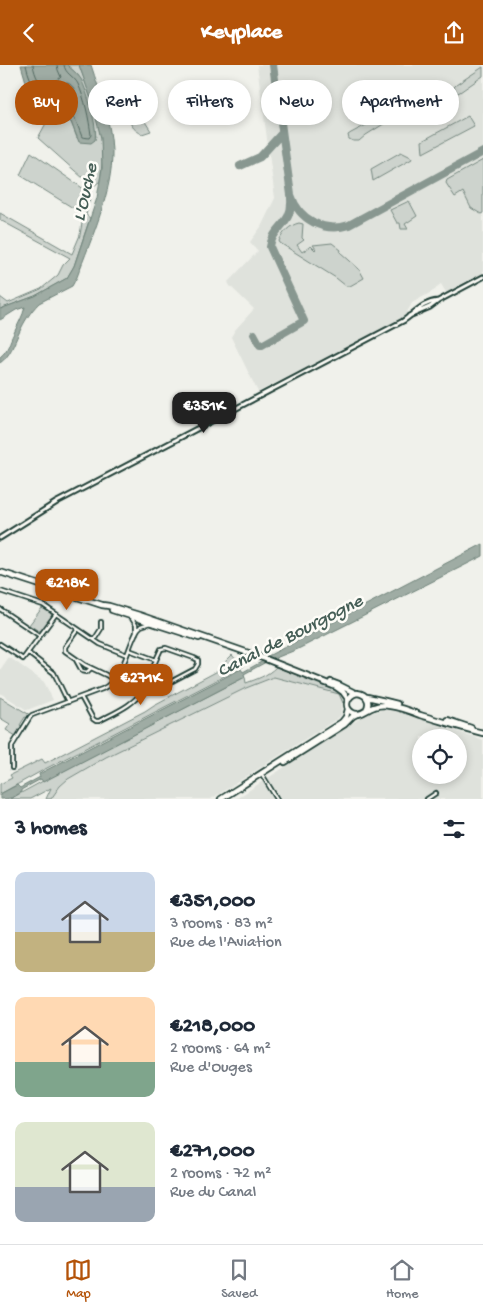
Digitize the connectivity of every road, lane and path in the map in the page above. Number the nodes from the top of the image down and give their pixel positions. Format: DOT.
graph roads {
  1 [pos="483,277"];
  2 [pos="0,538"];
  3 [pos="0,572"];
  4 [pos="0,591"];
  5 [pos="102,605"];
  6 [pos="0,609"];
  7 [pos="56,614"];
  8 [pos="130,616"];
  9 [pos="141,618"];
  10 [pos="101,622"];
  11 [pos="151,623"];
  12 [pos="136,625"];
  13 [pos="141,626"];
  14 [pos="78,629"];
  15 [pos="136,634"];
  16 [pos="40,636"];
  17 [pos="94,640"];
  18 [pos="215,642"];
  19 [pos="0,644"];
  20 [pos="129,650"];
  21 [pos="28,653"];
  22 [pos="127,655"];
  23 [pos="75,659"];
  24 [pos="156,660"];
  25 [pos="91,669"];
  26 [pos="114,680"];
  27 [pos="320,680"];
  28 [pos="145,688"];
  29 [pos="355,693"];
  30 [pos="81,697"];
  31 [pos="367,697"];
  32 [pos="348,699"];
  33 [pos="68,702"];
  34 [pos="348,708"];
  35 [pos="366,710"];
  36 [pos="358,714"];
  37 [pos="483,733"];
  38 [pos="12,768"];
  39 [pos="263,776"];
  40 [pos="436,793"];
  41 [pos="221,799"];
  42 [pos="226,799"];
  43 [pos="277,799"];
  44 [pos="427,799"];
  1 -- 2 [label="street"];
  3 -- 5 [label="main road"];
  4 -- 7 [label="street"];
  5 -- 8 [label="main road"];
  5 -- 9 [label="main road"];
  6 -- 16 [label="street"];
  7 -- 14 [label="street"];
  7 -- 16 [label="street"];
  8 -- 9 [label="main road"];
  8 -- 12 [label="street"];
  9 -- 11 [label="main road"];
  9 -- 12 [label="street"];
  9 -- 13 [label="street"];
  9 -- 18 [label="main road"];
  10 -- 17 [label="street"];
  11 -- 13 [label="street"];
  11 -- 18 [label="main road"];
  12 -- 15 [label="street"];
  13 -- 15 [label="street"];
  14 -- 17 [label="street"];
  14 -- 23 [label="street"];
  15 -- 20 [label="street"];
  16 -- 21 [label="street"];
  17 -- 22 [label="street"];
  18 -- 27 [label="main road"];
  19 -- 21 [label="street"];
  20 -- 22 [label="street"];
  20 -- 24 [label="street"];
  21 -- 33 [label="street"];
  22 -- 26 [label="street"];
  23 -- 25 [label="street"];
  23 -- 25 [label="street"];
  24 -- 28 [label="street"];
  24 -- 28 [label="street"];
  25 -- 26 [label="street"];
  26 -- 30 [label="street"];
  27 -- 29 [label="main road"];
  27 -- 32 [label="main road"];
  28 -- 30 [label="street"];
  29 -- 31 [label="main road"];
  29 -- 32 [label="main road"];
  30 -- 33 [label="street"];
  31 -- 35 [label="main road"];
  31 -- 37 [label="main road"];
  32 -- 34 [label="main road"];
  33 -- 38 [label="street"];
  34 -- 36 [label="main road"];
  34 -- 41 [label="main road"];
  35 -- 36 [label="main road"];
  35 -- 37 [label="main road"];
  36 -- 39 [label="main road"];
  39 -- 42 [label="main road"];
  39 -- 43 [label="street"];
  40 -- 44 [label="street"];
}
